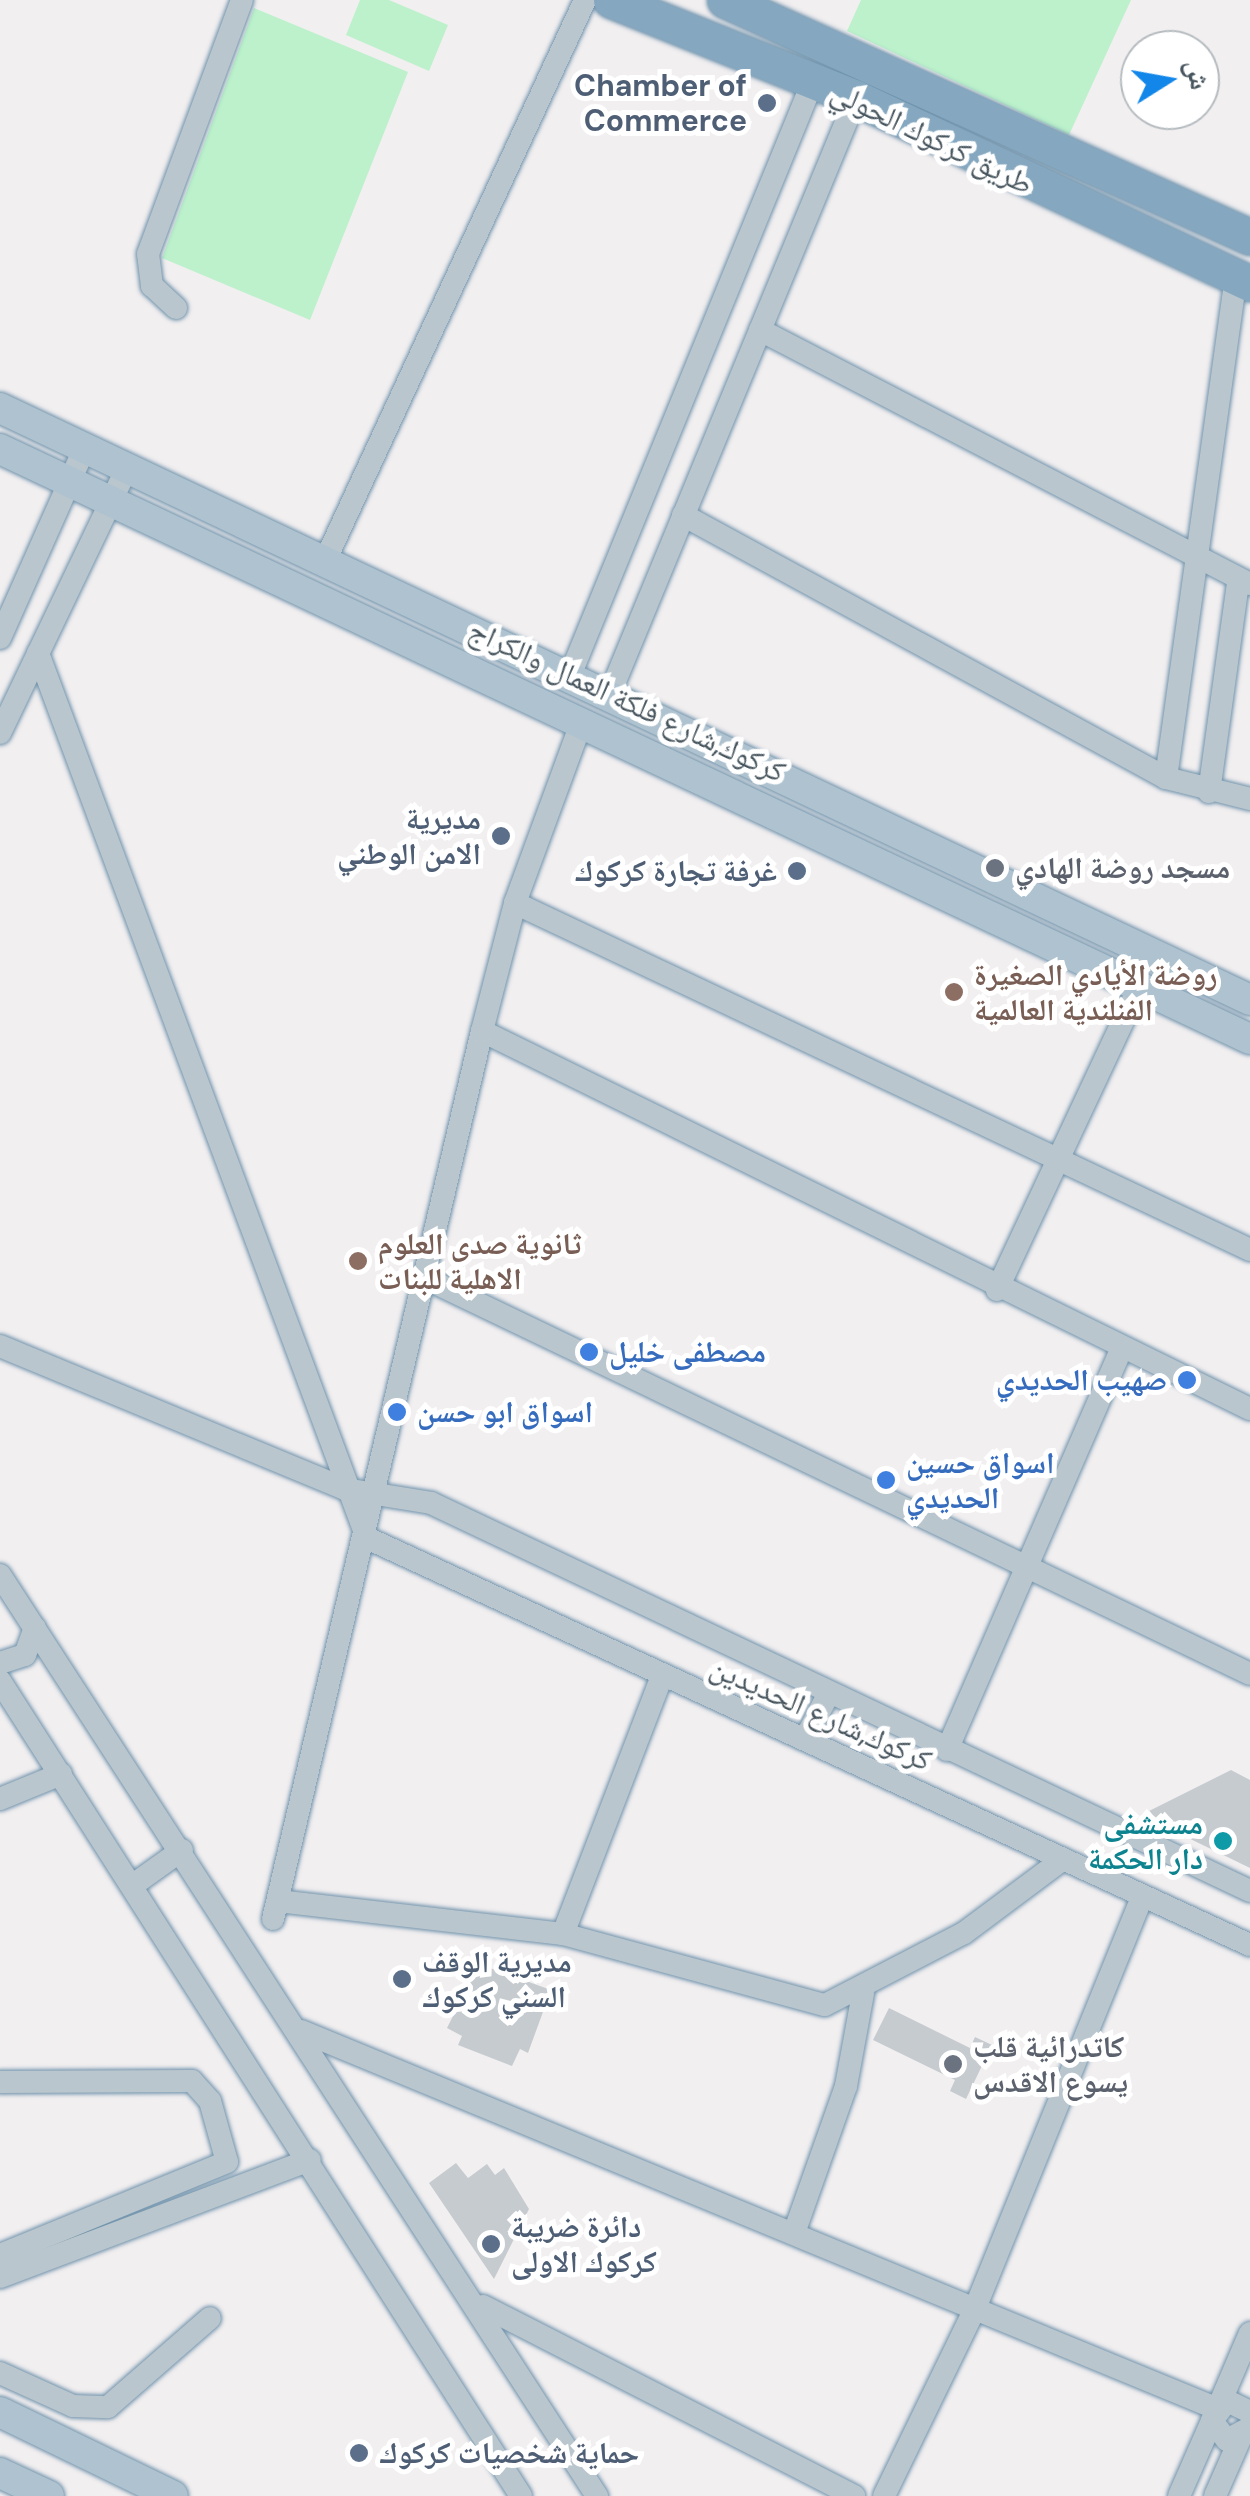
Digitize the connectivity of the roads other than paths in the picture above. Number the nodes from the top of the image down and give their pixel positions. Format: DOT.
graph roads {
  1 [pos="242,0"];
  2 [pos="585,0"];
  3 [pos="611,0"];
  4 [pos="725,0"];
  5 [pos="813,81"];
  6 [pos="856,98"];
  7 [pos="1079,154"];
  8 [pos="1056,198"];
  9 [pos="1250,237"];
  10 [pos="1243,280"];
  11 [pos="176,308"];
  12 [pos="760,330"];
  13 [pos="0,408"];
  14 [pos="85,447"];
  15 [pos="0,450"];
  16 [pos="127,468"];
  17 [pos="72,482"];
  18 [pos="114,503"];
  19 [pos="683,516"];
  20 [pos="1200,560"];
  21 [pos="325,562"];
  22 [pos="1244,583"];
  23 [pos="0,638"];
  24 [pos="38,653"];
  25 [pos="571,672"];
  26 [pos="611,690"];
  27 [pos="580,726"];
  28 [pos="0,733"];
  29 [pos="1166,778"];
  30 [pos="1210,792"];
  31 [pos="1250,798"];
  32 [pos="515,903"];
  33 [pos="1140,985"];
  34 [pos="1250,1000"];
  35 [pos="482,1031"];
  36 [pos="1250,1039"];
  37 [pos="1060,1163"];
  38 [pos="1250,1250"];
  39 [pos="423,1277"];
  40 [pos="997,1290"];
  41 [pos="0,1346"];
  42 [pos="1121,1350"];
  43 [pos="1250,1409"];
  44 [pos="345,1489"];
  45 [pos="377,1493"];
  46 [pos="368,1538"];
  47 [pos="1022,1566"];
  48 [pos="0,1574"];
  49 [pos="36,1628"];
  50 [pos="0,1662"];
  51 [pos="1250,1674"];
  52 [pos="662,1676"];
  53 [pos="0,1680"];
  54 [pos="829,1694"];
  55 [pos="805,1739"];
  56 [pos="947,1750"];
  57 [pos="61,1774"];
  58 [pos="0,1800"];
  59 [pos="182,1850"];
  60 [pos="1062,1860"];
  61 [pos="133,1885"];
  62 [pos="1250,1891"];
  63 [pos="1142,1897"];
  64 [pos="562,1934"];
  65 [pos="1250,1946"];
  66 [pos="863,1992"];
  67 [pos="301,2031"];
  68 [pos="0,2082"];
  69 [pos="310,2160"];
  70 [pos="794,2232"];
  71 [pos="0,2254"];
  72 [pos="0,2278"];
  73 [pos="480,2304"];
  74 [pos="974,2311"];
  75 [pos="210,2318"];
  76 [pos="1250,2333"];
  77 [pos="0,2373"];
  78 [pos="1216,2411"];
  79 [pos="1250,2411"];
  80 [pos="0,2412"];
  81 [pos="1245,2434"];
  82 [pos="0,2472"];
  83 [pos="49,2496"];
  84 [pos="173,2496"];
  85 [pos="521,2496"];
  86 [pos="597,2496"];
  87 [pos="854,2496"];
  88 [pos="884,2496"];
  89 [pos="1179,2496"];
  90 [pos="1215,2496"];
  1 -- 11 [label="street"];
  2 -- 21 [label="street"];
  3 -- 5 [label="highway, طريق كركوك الحولي"];
  4 -- 7 [label="highway, طريق كركوك الحولي"];
  5 -- 6 [label="highway, طريق كركوك الحولي"];
  5 -- 25 [label="street"];
  6 -- 8 [label="highway, طريق كركوك الحولي"];
  6 -- 12 [label="street"];
  7 -- 8 [label="highway"];
  7 -- 9 [label="highway, طريق كركوك الحولي"];
  8 -- 10 [label="highway, طريق كركوك الحولي"];
  10 -- 20 [label="street"];
  12 -- 19 [label="street"];
  12 -- 20 [label="street"];
  13 -- 14 [label="main road, كركوك,شارع فلكة العمال والكراج"];
  14 -- 16 [label="main road, كركوك,شارع فلكة العمال والكراج"];
  14 -- 17 [label="street"];
  15 -- 17 [label="main road, كركوك,شارع فلكة العمال والكراج"];
  16 -- 18 [label="street"];
  16 -- 21 [label="main road, كركوك,شارع فلكة العمال والكراج"];
  17 -- 18 [label="main road, كركوك,شارع فلكة العمال والكراج"];
  17 -- 23 [label="street"];
  18 -- 24 [label="street"];
  18 -- 27 [label="main road, كركوك,شارع فلكة العمال والكراج"];
  19 -- 26 [label="street"];
  19 -- 29 [label="street"];
  20 -- 22 [label="street"];
  20 -- 29 [label="street"];
  21 -- 25 [label="main road, كركوك,شارع فلكة العمال والكراج"];
  22 -- 30 [label="street"];
  24 -- 28 [label="street"];
  24 -- 44 [label="street"];
  25 -- 26 [label="main road, كركوك,شارع فلكة العمال والكراج"];
  26 -- 34 [label="main road, كركوك,شارع فلكة العمال والكراج"];
  27 -- 32 [label="street"];
  27 -- 33 [label="main road, كركوك,شارع فلكة العمال والكراج"];
  29 -- 30 [label="street"];
  30 -- 31 [label="street"];
  32 -- 35 [label="street"];
  32 -- 37 [label="street"];
  33 -- 36 [label="main road, كركوك,شارع فلكة العمال والكراج"];
  33 -- 37 [label="street"];
  35 -- 39 [label="street"];
  35 -- 40 [label="street"];
  37 -- 38 [label="street"];
  37 -- 40 [label="street"];
  39 -- 45 [label="street"];
  39 -- 47 [label="street"];
  40 -- 42 [label="street"];
  41 -- 44 [label="street, كركوك,شارع الحديدين"];
  42 -- 43 [label="street"];
  42 -- 47 [label="street, كركوك,شارع الحديدين"];
  44 -- 45 [label="street, كركوك,شارع الحديدين"];
  44 -- 46 [label="street"];
  45 -- 46 [label="street"];
  45 -- 54 [label="street, كركوك,شارع الحديدين"];
  46 -- 52 [label="street, كركوك,شارع الحديدين"];
  46 -- 64 [label="street"];
  47 -- 51 [label="street"];
  47 -- 56 [label="street, كركوك,شارع الحديدين"];
  48 -- 49 [label="street"];
  49 -- 50 [label="street"];
  49 -- 59 [label="street"];
  52 -- 55 [label="street, كركوك,شارع الحديدين"];
  52 -- 64 [label="street"];
  53 -- 57 [label="street"];
  54 -- 55 [label="street"];
  54 -- 56 [label="street, كركوك,شارع الحديدين"];
  55 -- 60 [label="street, كركوك,شارع الحديدين"];
  56 -- 62 [label="street, كركوك,شارع الحديدين"];
  57 -- 58 [label="street"];
  57 -- 61 [label="street"];
  59 -- 61 [label="street"];
  59 -- 67 [label="street"];
  60 -- 63 [label="street, كركوك,شارع الحديدين"];
  60 -- 66 [label="street"];
  61 -- 69 [label="street"];
  63 -- 65 [label="street, كركوك,شارع الحديدين"];
  63 -- 74 [label="street"];
  64 -- 66 [label="street"];
  66 -- 70 [label="street"];
  67 -- 70 [label="street"];
  67 -- 73 [label="street"];
  68 -- 71 [label="street"];
  69 -- 72 [label="street"];
  69 -- 85 [label="street"];
  70 -- 74 [label="street"];
  73 -- 86 [label="street"];
  73 -- 87 [label="street"];
  74 -- 78 [label="street"];
  74 -- 88 [label="street"];
  75 -- 77 [label="street"];
  76 -- 78 [label="street"];
  78 -- 79 [label="street"];
  78 -- 81 [label="street"];
  78 -- 89 [label="street"];
  80 -- 84 [label="main road"];
  81 -- 90 [label="street"];
  82 -- 83 [label="main road"];
}
